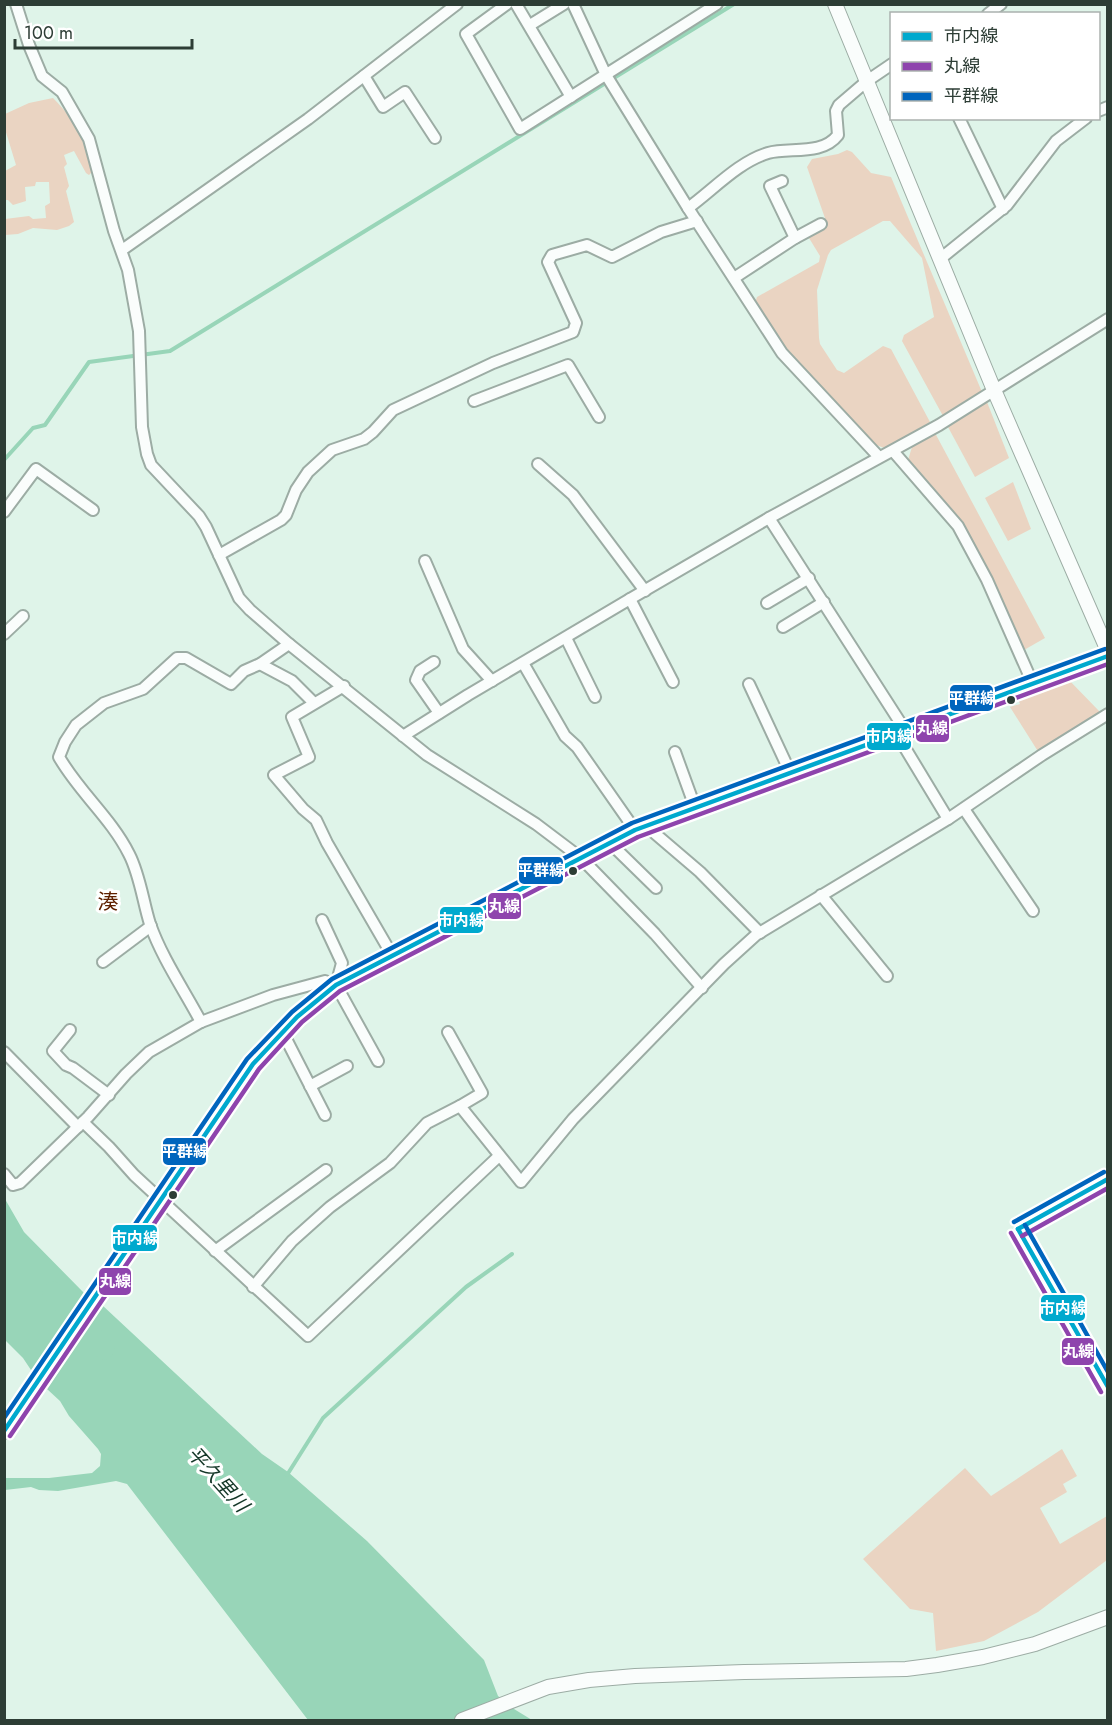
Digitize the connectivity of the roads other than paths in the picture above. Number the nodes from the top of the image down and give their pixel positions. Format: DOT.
graph roads {
  1 [pos="16,4"];
  2 [pos="457,4"];
  3 [pos="507,4"];
  4 [pos="516,4"];
  5 [pos="564,4"];
  6 [pos="573,4"];
  7 [pos="717,4"];
  8 [pos="835,4"];
  9 [pos="530,25"];
  10 [pos="890,65"];
  11 [pos="364,76"];
  12 [pos="608,79"];
  13 [pos="867,81"];
  14 [pos="571,97"];
  15 [pos="960,120"];
  16 [pos="1083,120"];
  17 [pos="435,138"];
  18 [pos="783,181"];
  19 [pos="688,208"];
  20 [pos="1003,209"];
  21 [pos="696,221"];
  22 [pos="821,224"];
  23 [pos="795,238"];
  24 [pos="122,250"];
  25 [pos="940,259"];
  26 [pos="734,278"];
  27 [pos="1107,319"];
  28 [pos="994,390"];
  29 [pos="474,401"];
  30 [pos="599,417"];
  31 [pos="893,451"];
  32 [pos="879,458"];
  33 [pos="538,464"];
  34 [pos="93,510"];
  35 [pos="4,512"];
  36 [pos="769,518"];
  37 [pos="219,555"];
  38 [pos="425,561"];
  39 [pos="809,578"];
  40 [pos="645,591"];
  41 [pos="630,599"];
  42 [pos="824,602"];
  43 [pos="767,603"];
  44 [pos="23,616"];
  45 [pos="783,627"];
  46 [pos="4,634"];
  47 [pos="566,638"];
  48 [pos="289,644"];
  49 [pos="1107,651"];
  50 [pos="1107,656"];
  51 [pos="434,662"];
  52 [pos="523,663"];
  53 [pos="260,664"];
  54 [pos="492,681"];
  55 [pos="673,682"];
  56 [pos="749,684"];
  57 [pos="1033,684"];
  58 [pos="344,686"];
  59 [pos="595,697"];
  60 [pos="314,703"];
  61 [pos="439,713"];
  62 [pos="1107,714"];
  63 [pos="900,732"];
  64 [pos="403,736"];
  65 [pos="675,752"];
  66 [pos="790,772"];
  67 [pos="695,807"];
  68 [pos="964,809"];
  69 [pos="948,819"];
  70 [pos="640,828"];
  71 [pos="610,843"];
  72 [pos="580,858"];
  73 [pos="656,888"];
  74 [pos="821,895"];
  75 [pos="1033,911"];
  76 [pos="322,920"];
  77 [pos="151,926"];
  78 [pos="760,933"];
  79 [pos="392,954"];
  80 [pos="103,962"];
  81 [pos="887,976"];
  82 [pos="336,985"];
  83 [pos="702,988"];
  84 [pos="201,1022"];
  85 [pos="70,1030"];
  86 [pos="282,1031"];
  87 [pos="448,1032"];
  88 [pos="4,1052"];
  89 [pos="378,1061"];
  90 [pos="347,1066"];
  91 [pos="310,1086"];
  92 [pos="109,1095"];
  93 [pos="460,1106"];
  94 [pos="325,1115"];
  95 [pos="80,1125"];
  96 [pos="499,1156"];
  97 [pos="326,1170"];
  98 [pos="4,1174"];
  99 [pos="161,1199"];
  100 [pos="215,1251"];
  101 [pos="253,1287"];
  102 [pos="4,1432"];
  103 [pos="1107,1617"];
  104 [pos="462,1720"];
  1 -- 24 [label="street"];
  2 -- 11 [label="street"];
  3 -- 14 [label="street"];
  4 -- 9 [label="street"];
  5 -- 9 [label="street"];
  6 -- 12 [label="street"];
  7 -- 12 [label="street"];
  8 -- 13 [label="main road"];
  9 -- 14 [label="street"];
  10 -- 13 [label="street"];
  11 -- 17 [label="street"];
  11 -- 24 [label="street"];
  12 -- 14 [label="street"];
  12 -- 19 [label="street"];
  13 -- 19 [label="street"];
  13 -- 25 [label="main road"];
  15 -- 20 [label="street"];
  16 -- 20 [label="street"];
  18 -- 23 [label="street"];
  19 -- 21 [label="street"];
  20 -- 25 [label="street"];
  21 -- 26 [label="street"];
  21 -- 37 [label="street"];
  22 -- 23 [label="street"];
  23 -- 26 [label="street"];
  24 -- 37 [label="street"];
  25 -- 28 [label="main road"];
  26 -- 32 [label="street"];
  27 -- 28 [label="street"];
  28 -- 31 [label="street"];
  28 -- 49 [label="main road"];
  29 -- 30 [label="street"];
  31 -- 32 [label="street"];
  31 -- 57 [label="street"];
  32 -- 36 [label="street"];
  33 -- 40 [label="street"];
  34 -- 35 [label="street"];
  36 -- 39 [label="street"];
  36 -- 40 [label="street"];
  37 -- 48 [label="street"];
  38 -- 54 [label="street"];
  39 -- 42 [label="street"];
  39 -- 43 [label="street"];
  40 -- 41 [label="street"];
  41 -- 47 [label="street"];
  41 -- 55 [label="street"];
  42 -- 45 [label="street"];
  42 -- 63 [label="street"];
  44 -- 46 [label="street"];
  47 -- 52 [label="street"];
  47 -- 59 [label="street"];
  48 -- 53 [label="street"];
  48 -- 58 [label="street"];
  50 -- 57 [label="main road"];
  51 -- 61 [label="street"];
  52 -- 54 [label="street"];
  52 -- 70 [label="street"];
  53 -- 60 [label="street"];
  53 -- 77 [label="street"];
  54 -- 61 [label="street"];
  56 -- 66 [label="street"];
  57 -- 63 [label="main road"];
  58 -- 60 [label="street"];
  58 -- 64 [label="street"];
  60 -- 79 [label="street"];
  61 -- 64 [label="street"];
  62 -- 68 [label="street"];
  63 -- 66 [label="main road"];
  63 -- 69 [label="street"];
  64 -- 72 [label="street"];
  65 -- 67 [label="street"];
  66 -- 67 [label="main road"];
  67 -- 70 [label="main road"];
  68 -- 69 [label="street"];
  68 -- 75 [label="street"];
  69 -- 74 [label="street"];
  70 -- 71 [label="main road"];
  70 -- 78 [label="street"];
  71 -- 72 [label="main road"];
  71 -- 73 [label="street"];
  72 -- 79 [label="main road"];
  72 -- 83 [label="street"];
  74 -- 78 [label="street"];
  74 -- 81 [label="street"];
  76 -- 82 [label="street"];
  77 -- 80 [label="street"];
  77 -- 84 [label="street"];
  78 -- 83 [label="street"];
  79 -- 82 [label="main road"];
  82 -- 84 [label="street"];
  82 -- 86 [label="main road"];
  82 -- 89 [label="street"];
  83 -- 96 [label="street"];
  84 -- 92 [label="street"];
  85 -- 92 [label="street"];
  86 -- 91 [label="street"];
  86 -- 99 [label="main road"];
  87 -- 93 [label="street"];
  88 -- 95 [label="street"];
  90 -- 91 [label="street"];
  91 -- 94 [label="street"];
  92 -- 95 [label="street"];
  93 -- 96 [label="street"];
  93 -- 101 [label="street"];
  95 -- 98 [label="street"];
  95 -- 99 [label="street"];
  96 -- 101 [label="street"];
  97 -- 100 [label="street"];
  99 -- 100 [label="street"];
  99 -- 102 [label="main road"];
  100 -- 101 [label="street"];
  103 -- 104 [label="main road"];
}
